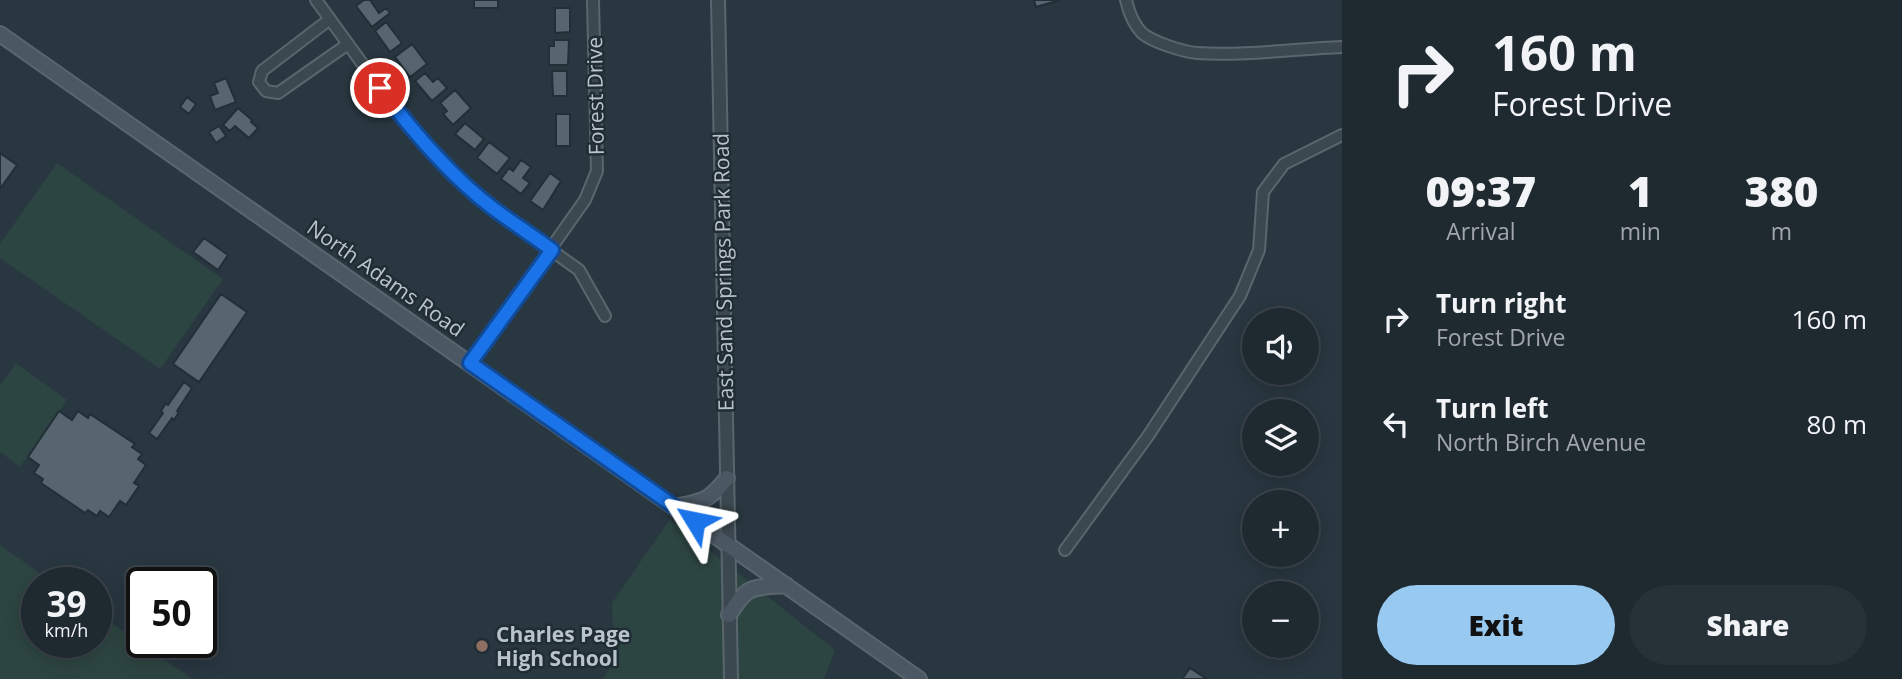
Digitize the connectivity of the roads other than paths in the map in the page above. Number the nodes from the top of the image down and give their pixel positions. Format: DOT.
graph roads {
  1 [pos="316,0"];
  2 [pos="593,0"];
  3 [pos="718,0"];
  4 [pos="1126,0"];
  5 [pos="330,19"];
  6 [pos="0,34"];
  7 [pos="348,44"];
  8 [pos="1342,47"];
  9 [pos="1342,135"];
  10 [pos="552,250"];
  11 [pos="604,316"];
  12 [pos="470,363"];
  13 [pos="727,478"];
  14 [pos="674,507"];
  15 [pos="727,544"];
  16 [pos="1065,550"];
  17 [pos="786,585"];
  18 [pos="729,615"];
  19 [pos="731,679"];
  20 [pos="919,679"];
  1 -- 5 [label="street"];
  2 -- 10 [label="street, Forest Drive"];
  3 -- 13 [label="street, East Sand Springs Park Road"];
  4 -- 8 [label="street"];
  5 -- 7 [label="street"];
  5 -- 7 [label="street"];
  6 -- 12 [label="main road, North Adams Road"];
  7 -- 10 [label="street"];
  9 -- 16 [label="street"];
  10 -- 11 [label="street"];
  10 -- 12 [label="street, Forest Drive"];
  12 -- 14 [label="main road, North Adams Road"];
  13 -- 14 [label="main road"];
  13 -- 15 [label="street, East Sand Springs Park Road"];
  14 -- 15 [label="main road, North Adams Road"];
  15 -- 17 [label="main road, North Adams Road"];
  15 -- 18 [label="street, East Sand Springs Park Road"];
  17 -- 18 [label="main road"];
  17 -- 20 [label="main road, North Adams Road"];
  18 -- 19 [label="street, East Sand Springs Park Road"];
}
